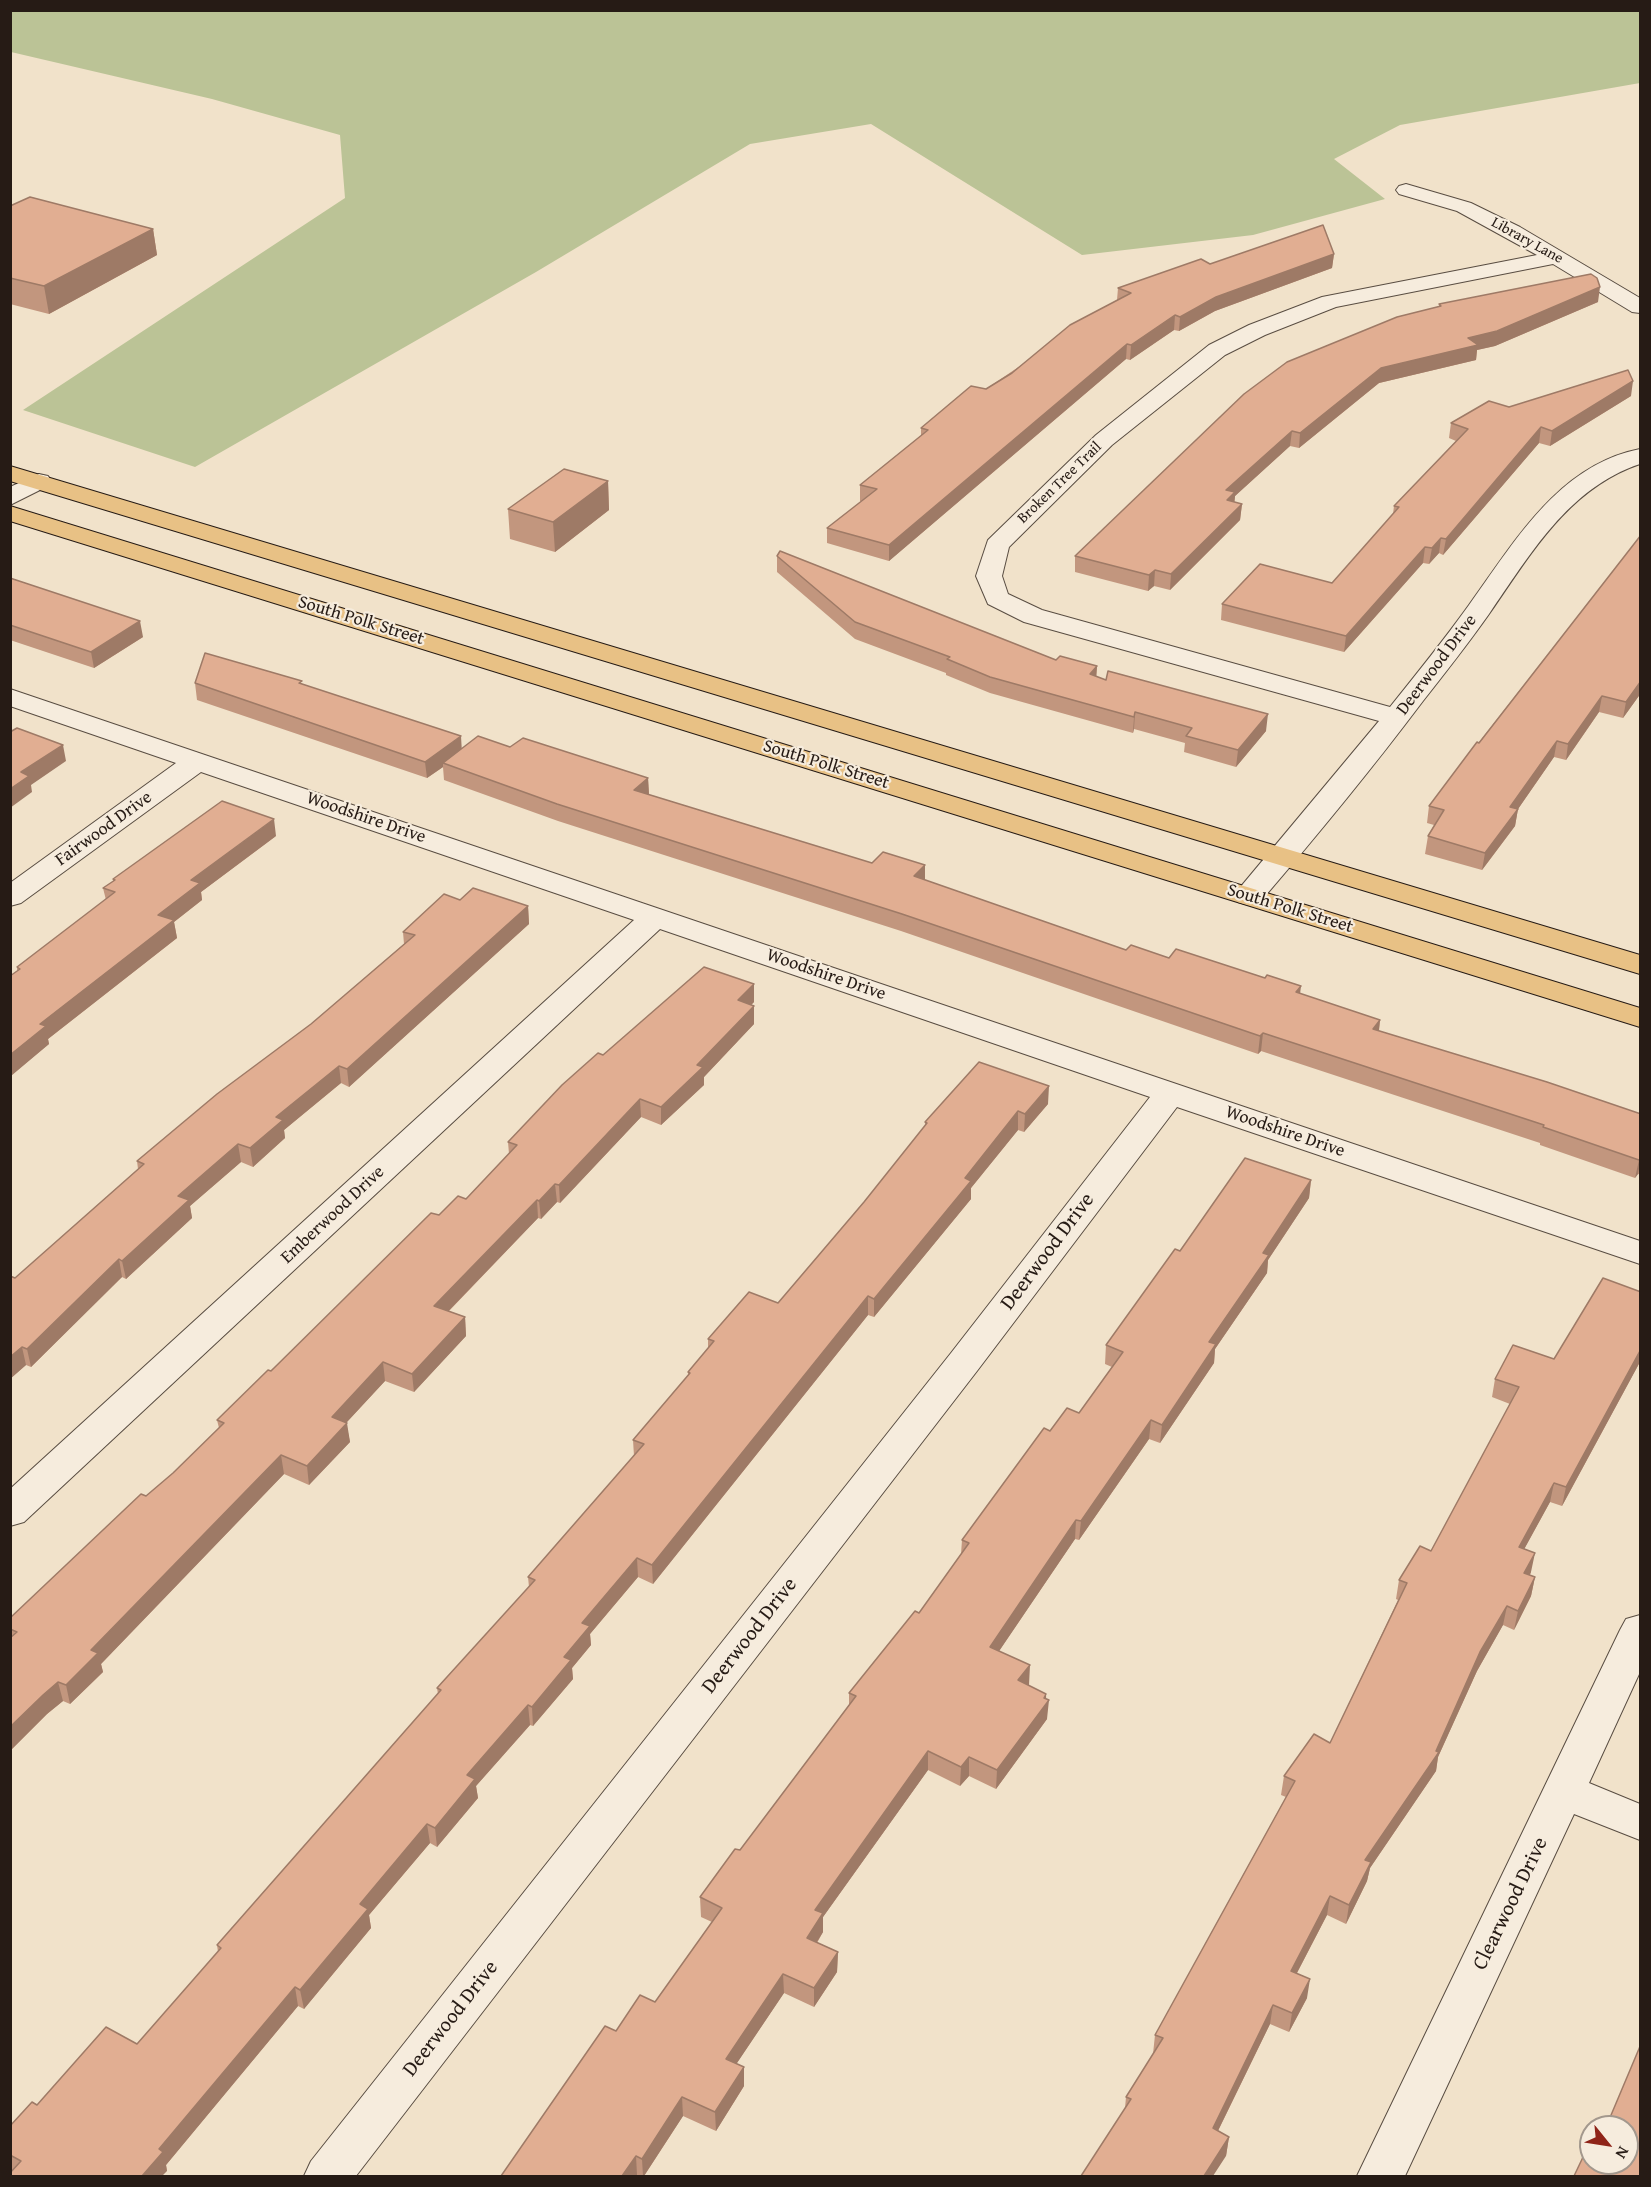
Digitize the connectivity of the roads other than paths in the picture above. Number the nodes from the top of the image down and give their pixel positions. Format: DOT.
graph roads {
  1 [pos="1406,190"];
  2 [pos="1558,258"];
  3 [pos="1641,308"];
  4 [pos="1641,456"];
  5 [pos="10,473"];
  6 [pos="39,481"];
  7 [pos="10,498"];
  8 [pos="10,513"];
  9 [pos="540,633"];
  10 [pos="498,664"];
  11 [pos="10,697"];
  12 [pos="1397,717"];
  13 [pos="198,761"];
  14 [pos="1283,857"];
  15 [pos="1249,896"];
  16 [pos="10,897"];
  17 [pos="655,917"];
  18 [pos="1641,965"];
  19 [pos="1641,1018"];
  20 [pos="1170,1093"];
  21 [pos="1641,1253"];
  22 [pos="10,1512"];
  23 [pos="1641,1630"];
  24 [pos="1565,1791"];
  25 [pos="1641,1823"];
  26 [pos="328,2176"];
  27 [pos="1381,2176"];
  1 -- 2 [label="street, Library Lane"];
  2 -- 3 [label="street, Library Lane"];
  2 -- 12 [label="street, Broken Tree Trail"];
  4 -- 12 [label="street, Deerwood Drive"];
  5 -- 6 [label="main road"];
  6 -- 7 [label="street"];
  6 -- 9 [label="main road"];
  8 -- 10 [label="main road, South Polk Street"];
  9 -- 10 [label="main road"];
  9 -- 14 [label="main road"];
  10 -- 15 [label="main road, South Polk Street"];
  11 -- 13 [label="street, Woodshire Drive"];
  12 -- 14 [label="street, Deerwood Drive"];
  13 -- 16 [label="street, Fairwood Drive"];
  13 -- 17 [label="street, Woodshire Drive"];
  14 -- 15 [label="street, Deerwood Drive"];
  14 -- 18 [label="main road"];
  15 -- 19 [label="main road, South Polk Street"];
  17 -- 20 [label="street, Woodshire Drive"];
  17 -- 22 [label="street, Emberwood Drive"];
  20 -- 21 [label="street, Woodshire Drive"];
  20 -- 26 [label="street, Deerwood Drive"];
  23 -- 24 [label="street, Clearwood Drive"];
  24 -- 25 [label="street"];
  24 -- 27 [label="street, Clearwood Drive"];
}
